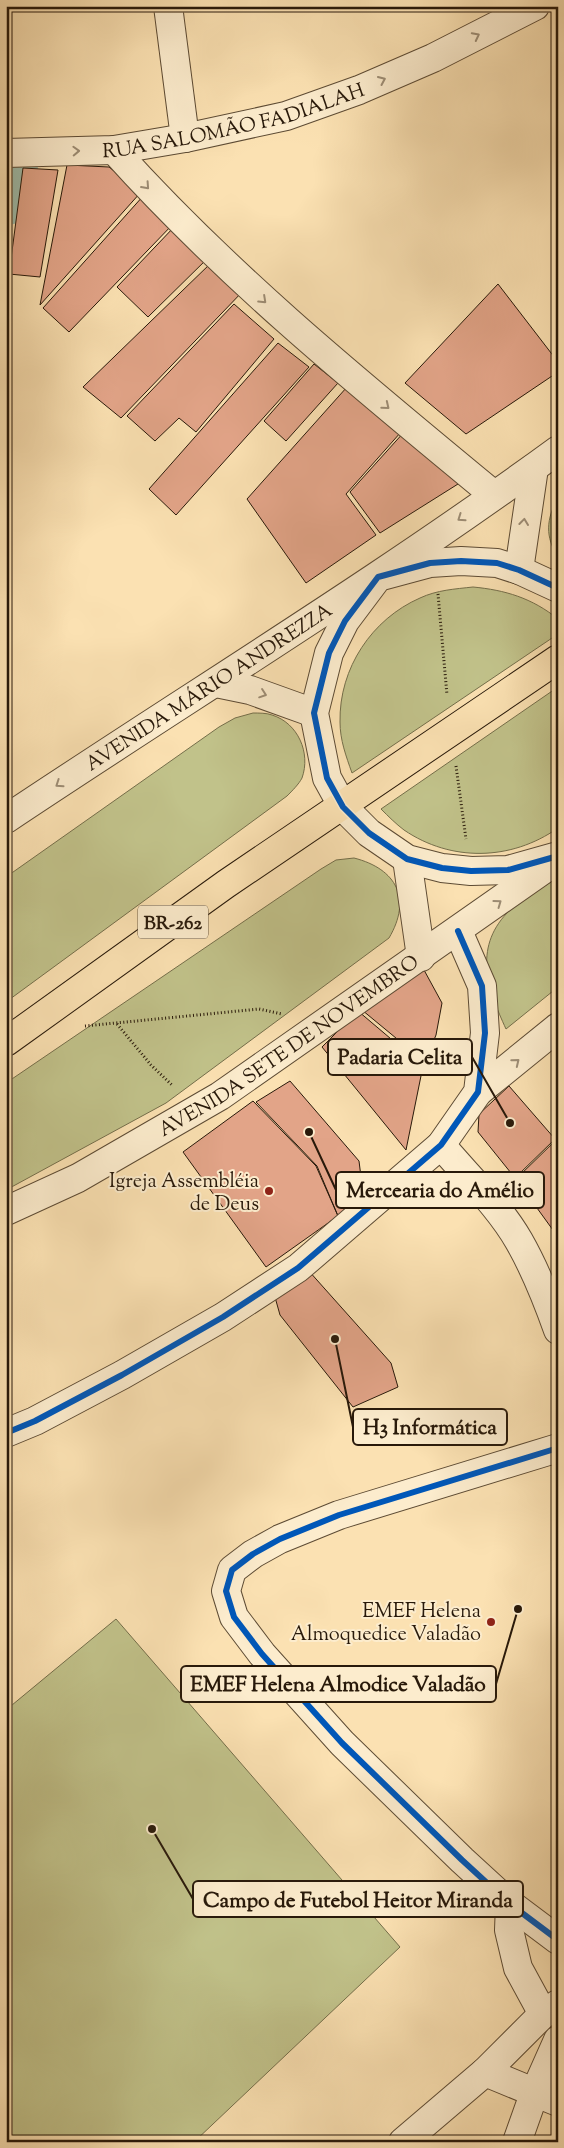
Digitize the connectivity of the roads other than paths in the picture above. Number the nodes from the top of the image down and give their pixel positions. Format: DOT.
graph roads {
  1 [pos="168,6"];
  2 [pos="535,6"];
  3 [pos="185,138"];
  4 [pos="114,150"];
  5 [pos="17,152"];
  6 [pos="558,450"];
  7 [pos="534,468"];
  8 [pos="494,495"];
  9 [pos="519,570"];
  10 [pos="378,577"];
  11 [pos="558,588"];
  12 [pos="558,659"];
  13 [pos="216,683"];
  14 [pos="314,713"];
  15 [pos="343,807"];
  16 [pos="6,819"];
  17 [pos="558,856"];
  18 [pos="407,859"];
  19 [pos="558,860"];
  20 [pos="416,914"];
  21 [pos="458,932"];
  22 [pos="421,957"];
  23 [pos="558,1028"];
  24 [pos="6,1042"];
  25 [pos="478,1092"];
  26 [pos="441,1145"];
  27 [pos="6,1211"];
  28 [pos="558,1330"];
  29 [pos="6,1433"];
  30 [pos="558,1448"];
  31 [pos="510,1904"];
  32 [pos="558,1940"];
  33 [pos="550,2009"];
  34 [pos="558,2040"];
  35 [pos="485,2072"];
  36 [pos="546,2098"];
  37 [pos="403,2142"];
  38 [pos="517,2142"];
  1 -- 3 [label="street"];
  3 -- 2 [label="street, RUA SALOMÃO FADIALAH, one-way"];
  3 -- 4 [label="street, RUA SALOMÃO FADIALAH"];
  5 -- 4 [label="street, RUA SALOMÃO FADIALAH, one-way"];
  4 -- 8 [label="street, one-way"];
  6 -- 7 [label="street, AVENIDA MÁRIO ANDREZZA"];
  7 -- 8 [label="street, AVENIDA MÁRIO ANDREZZA"];
  9 -- 7 [label="street, one-way"];
  8 -- 10 [label="street, AVENIDA MÁRIO ANDREZZA, one-way"];
  9 -- 10 [label="street"];
  9 -- 11 [label="street"];
  10 -- 13 [label="street, AVENIDA MÁRIO ANDREZZA"];
  10 -- 14 [label="street"];
  12 -- 15 [label="highway, BR-262"];
  13 -- 14 [label="street, one-way"];
  13 -- 16 [label="street, AVENIDA MÁRIO ANDREZZA, one-way"];
  14 -- 15 [label="street"];
  15 -- 18 [label="street"];
  15 -- 24 [label="highway, BR-262"];
  17 -- 18 [label="street"];
  18 -- 20 [label="street"];
  21 -- 19 [label="street, AVENIDA SETE DE NOVEMBRO, one-way"];
  20 -- 21 [label="street"];
  20 -- 22 [label="street"];
  21 -- 22 [label="street, AVENIDA SETE DE NOVEMBRO"];
  21 -- 25 [label="street"];
  22 -- 27 [label="street, AVENIDA SETE DE NOVEMBRO"];
  25 -- 23 [label="street, one-way"];
  25 -- 26 [label="street"];
  26 -- 28 [label="street"];
  26 -- 29 [label="street"];
  30 -- 31 [label="street"];
  31 -- 32 [label="street"];
  31 -- 33 [label="street"];
  33 -- 35 [label="street"];
  34 -- 36 [label="street"];
  35 -- 36 [label="street"];
  35 -- 37 [label="street"];
  36 -- 38 [label="street"];
}
